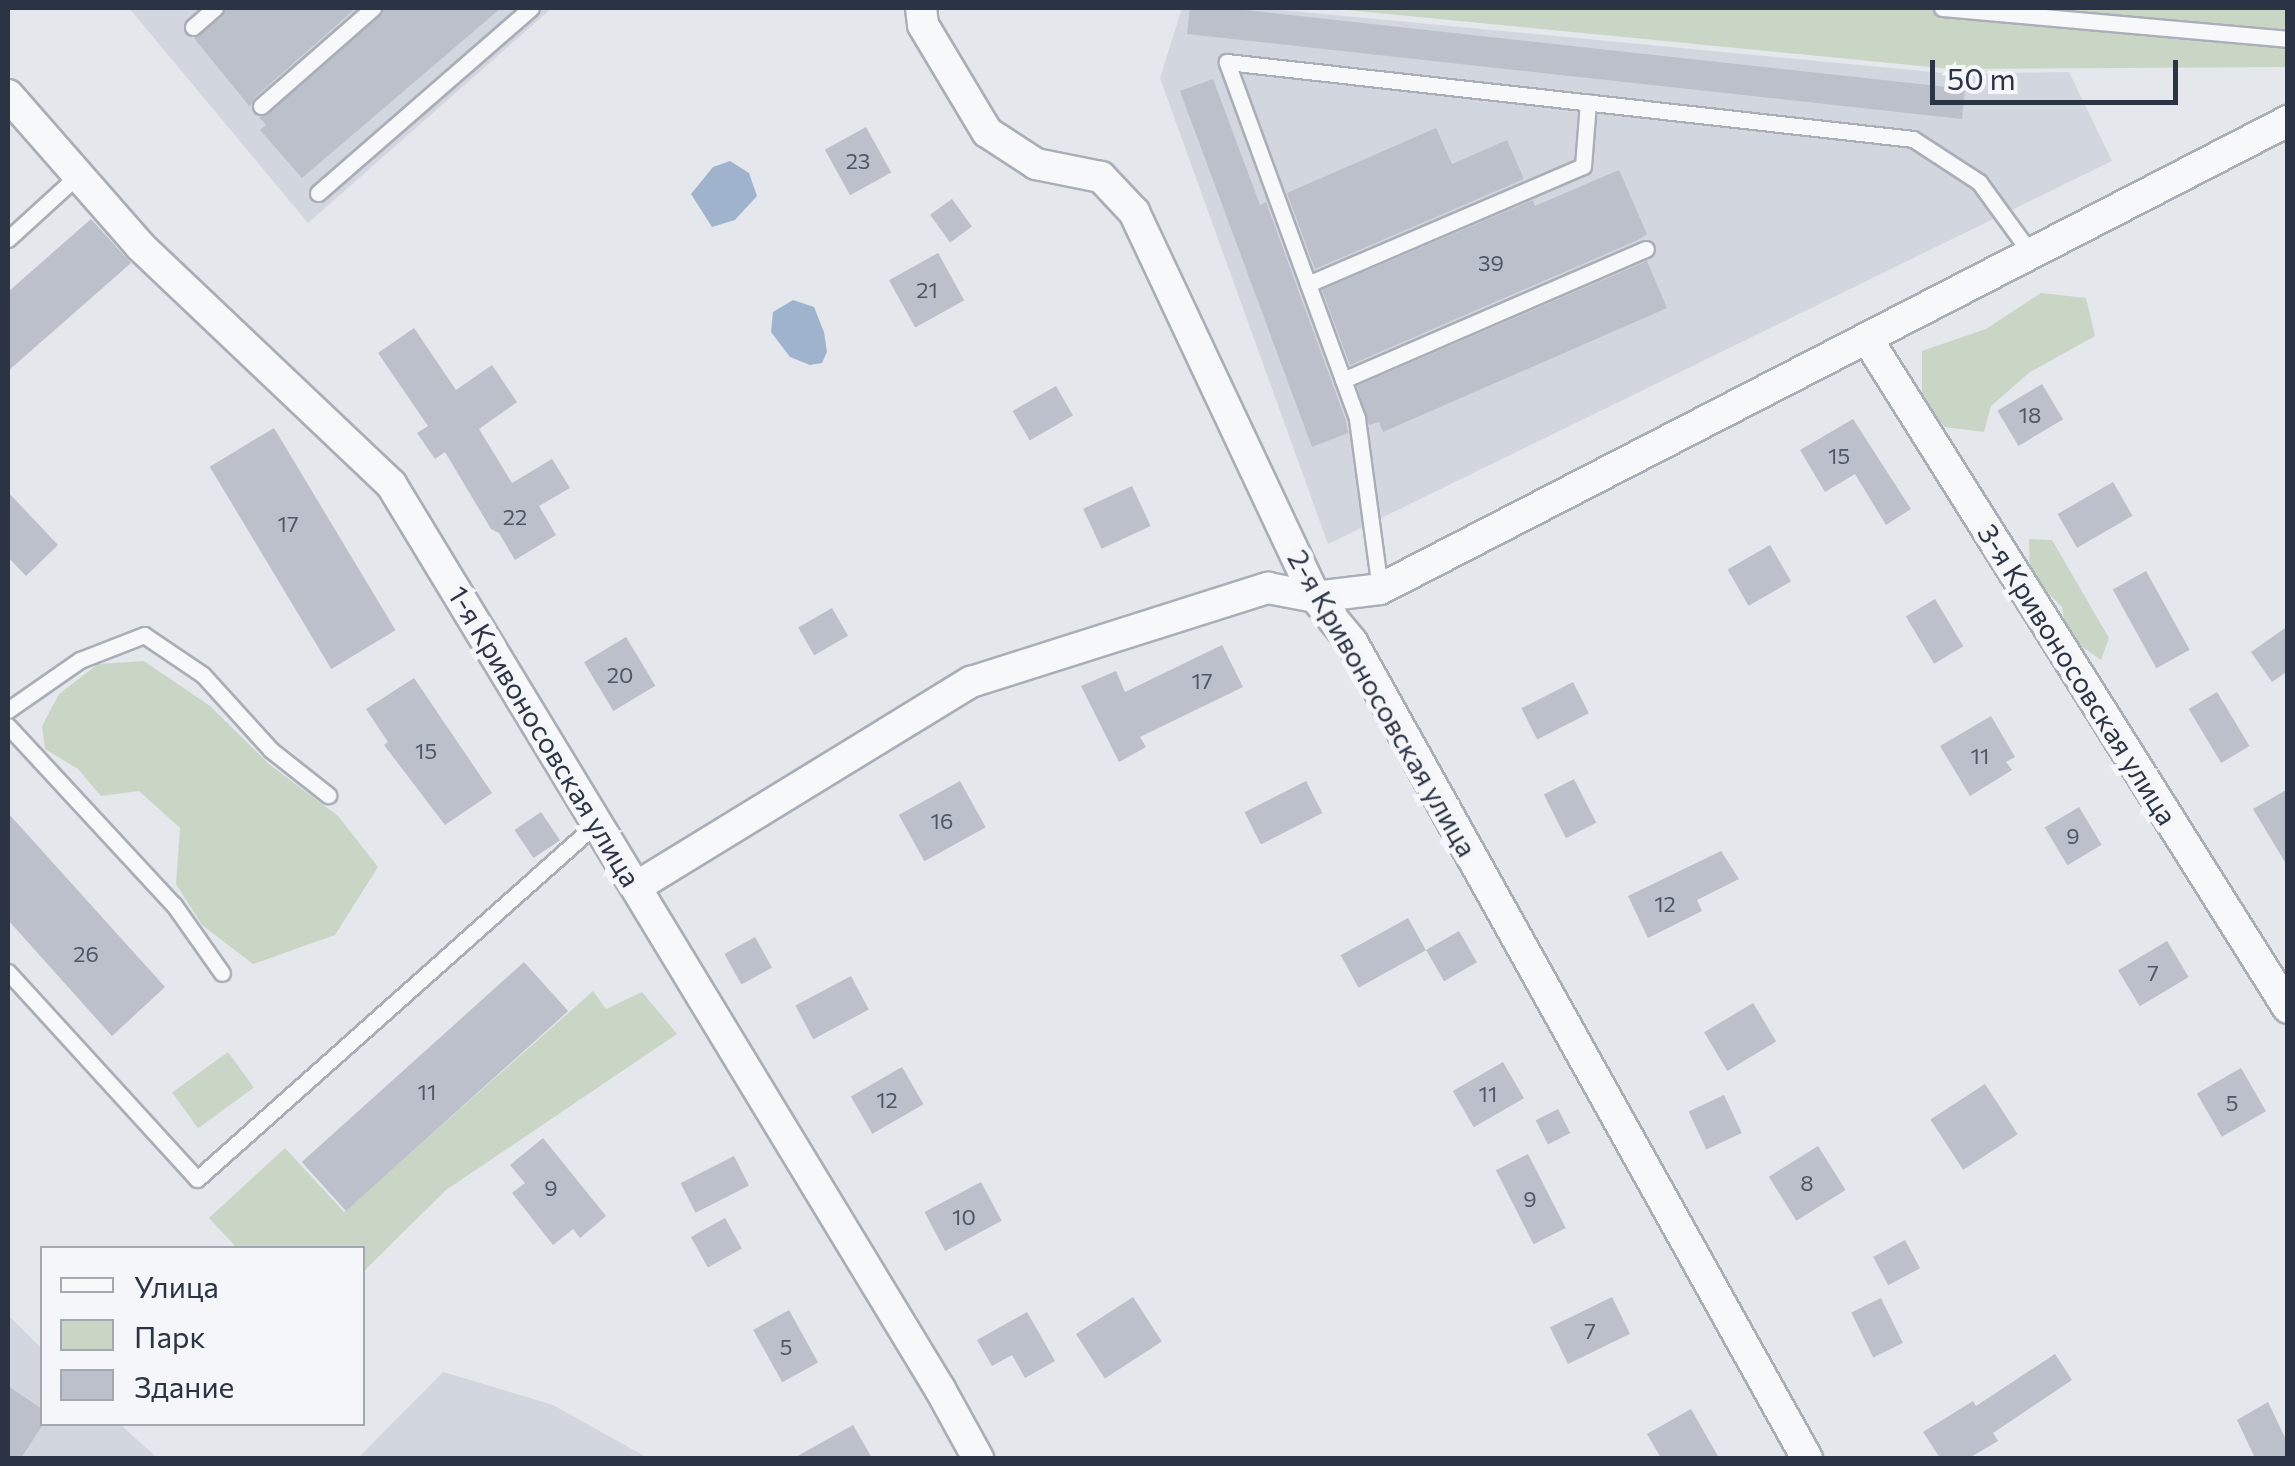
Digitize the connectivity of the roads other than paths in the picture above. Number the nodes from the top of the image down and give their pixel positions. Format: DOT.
graph roads {
  1 [pos="216,8"];
  2 [pos="373,8"];
  3 [pos="531,8"];
  4 [pos="921,8"];
  5 [pos="1942,8"];
  6 [pos="193,28"];
  7 [pos="2288,39"];
  8 [pos="8,95"];
  9 [pos="1588,102"];
  10 [pos="261,106"];
  11 [pos="2288,122"];
  12 [pos="78,175"];
  13 [pos="318,194"];
  14 [pos="8,239"];
  15 [pos="1646,250"];
  16 [pos="2033,256"];
  17 [pos="1308,284"];
  18 [pos="1868,340"];
  19 [pos="1343,380"];
  20 [pos="1380,589"];
  21 [pos="1315,597"];
  22 [pos="8,710"];
  23 [pos="8,726"];
  24 [pos="328,796"];
  25 [pos="597,823"];
  26 [pos="636,887"];
  27 [pos="8,972"];
  28 [pos="222,973"];
  29 [pos="2288,1008"];
  30 [pos="978,1458"];
  31 [pos="1807,1458"];
  1 -- 6 [label="lane"];
  2 -- 10 [label="lane"];
  3 -- 13 [label="lane"];
  4 -- 21 [label="street, 2-я Кривоносовская улица"];
  5 -- 7 [label="lane"];
  8 -- 12 [label="street, 1-я Кривоносовская улица"];
  9 -- 16 [label="lane"];
  9 -- 17 [label="lane"];
  9 -- 17 [label="lane"];
  11 -- 16 [label="street"];
  12 -- 14 [label="lane"];
  12 -- 25 [label="street, 1-я Кривоносовская улица"];
  15 -- 19 [label="lane"];
  16 -- 18 [label="street"];
  17 -- 19 [label="lane"];
  18 -- 20 [label="street"];
  18 -- 29 [label="street, 3-я Кривоносовская улица"];
  19 -- 20 [label="lane"];
  20 -- 21 [label="street"];
  21 -- 26 [label="street"];
  21 -- 31 [label="street, 2-я Кривоносовская улица"];
  22 -- 24 [label="lane"];
  23 -- 28 [label="lane"];
  25 -- 26 [label="street, 1-я Кривоносовская улица"];
  25 -- 27 [label="lane"];
  26 -- 30 [label="street, 1-я Кривоносовская улица"];
}
